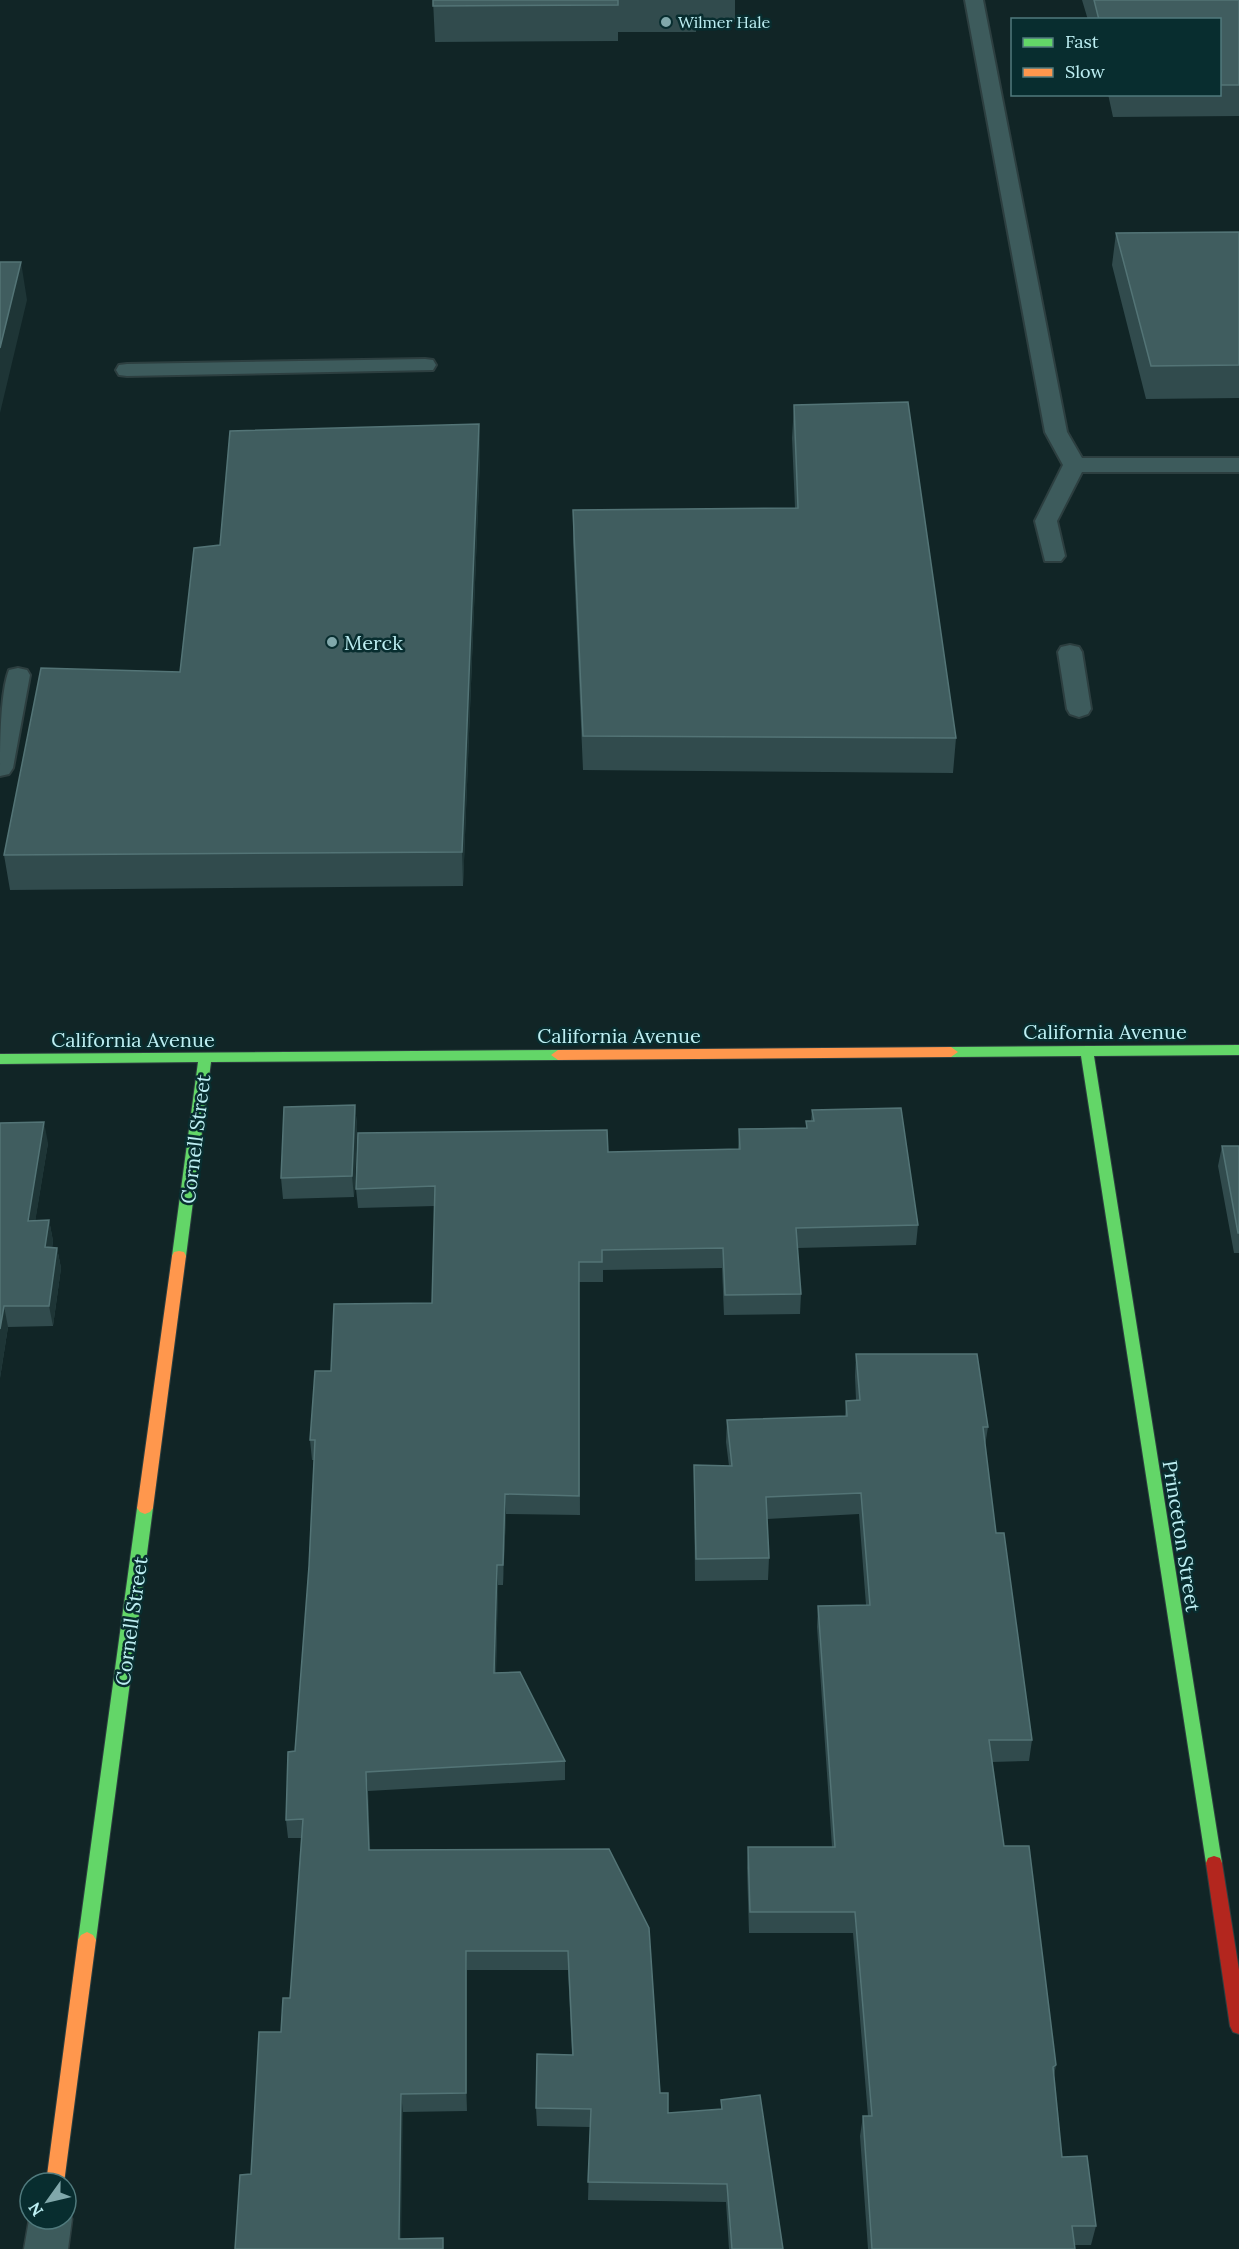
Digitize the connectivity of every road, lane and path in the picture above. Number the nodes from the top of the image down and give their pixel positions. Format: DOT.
graph roads {
  1 [pos="975,0"];
  2 [pos="425,365"];
  3 [pos="127,370"];
  4 [pos="1074,465"];
  5 [pos="1239,465"];
  6 [pos="1053,556"];
  7 [pos="1070,652"];
  8 [pos="18,675"];
  9 [pos="1079,709"];
  10 [pos="0,768"];
  11 [pos="1239,1050"];
  12 [pos="1087,1051"];
  13 [pos="0,1059"];
  14 [pos="205,1059"];
  15 [pos="1239,2026"];
  16 [pos="57,2171"];
  17 [pos="48,2231"];
  18 [pos="46,2249"];
  1 -- 4 [label="lane"];
  2 -- 3 [label="lane"];
  4 -- 5 [label="lane"];
  4 -- 6 [label="lane"];
  7 -- 9 [label="lane"];
  8 -- 10 [label="lane"];
  11 -- 12 [label="street, California Avenue"];
  12 -- 14 [label="street, California Avenue"];
  12 -- 15 [label="street, Princeton Street"];
  13 -- 14 [label="street, California Avenue"];
  14 -- 16 [label="street, Cornell Street"];
  17 -- 18 [label="street"];
}
